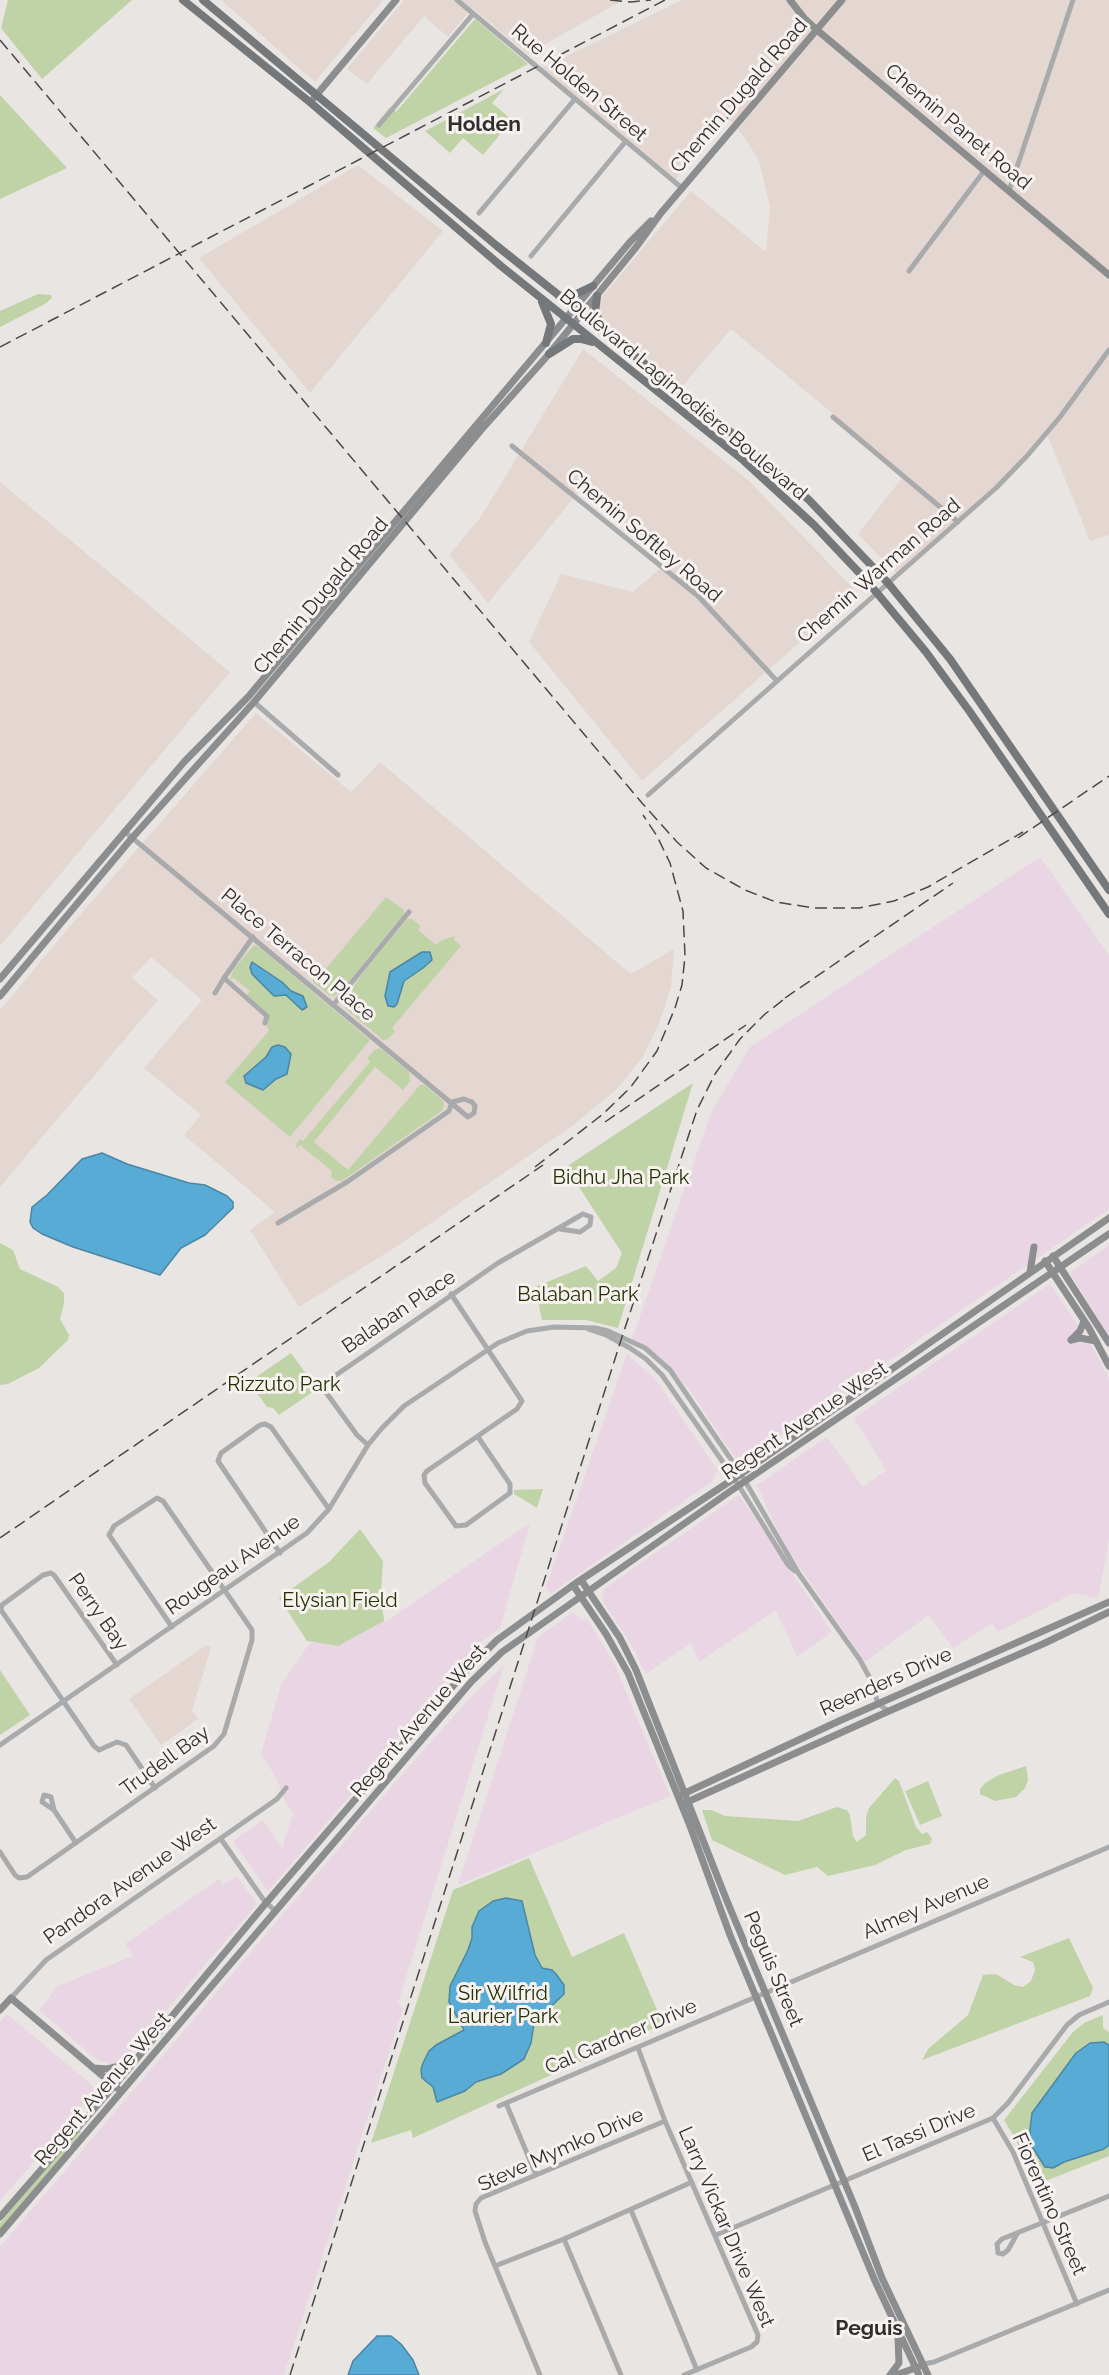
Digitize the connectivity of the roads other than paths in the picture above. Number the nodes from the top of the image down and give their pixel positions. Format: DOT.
graph roads {
  1 [pos="183,0"];
  2 [pos="203,0"];
  3 [pos="396,0"];
  4 [pos="457,0"];
  5 [pos="790,0"];
  6 [pos="842,0"];
  7 [pos="1073,0"];
  8 [pos="472,14"];
  9 [pos="817,30"];
  10 [pos="317,95"];
  11 [pos="575,99"];
  12 [pos="311,103"];
  13 [pos="379,125"];
  14 [pos="626,141"];
  15 [pos="984,171"];
  16 [pos="682,188"];
  17 [pos="1009,191"];
  18 [pos="479,213"];
  19 [pos="661,213"];
  20 [pos="531,256"];
  21 [pos="909,271"];
  22 [pos="1109,274"];
  23 [pos="593,286"];
  24 [pos="559,296"];
  25 [pos="597,296"];
  26 [pos="540,298"];
  27 [pos="575,308"];
  28 [pos="582,314"];
  29 [pos="566,318"];
  30 [pos="573,324"];
  31 [pos="605,332"];
  32 [pos="546,343"];
  33 [pos="601,347"];
  34 [pos="1109,350"];
  35 [pos="549,354"];
  36 [pos="833,417"];
  37 [pos="512,446"];
  38 [pos="405,516"];
  39 [pos="958,522"];
  40 [pos="397,527"];
  41 [pos="888,583"];
  42 [pos="877,592"];
  43 [pos="777,681"];
  44 [pos="254,702"];
  45 [pos="338,775"];
  46 [pos="648,795"];
  47 [pos="124,831"];
  48 [pos="132,838"];
  49 [pos="1109,890"];
  50 [pos="409,912"];
  51 [pos="1109,914"];
  52 [pos="253,937"];
  53 [pos="224,978"];
  54 [pos="0,979"];
  55 [pos="215,993"];
  56 [pos="0,996"];
  57 [pos="334,1004"];
  58 [pos="265,1023"];
  59 [pos="1109,1218"];
  60 [pos="278,1223"];
  61 [pos="560,1228"];
  62 [pos="1109,1234"];
  63 [pos="1034,1247"];
  64 [pos="1053,1256"];
  65 [pos="1045,1261"];
  66 [pos="1061,1268"];
  67 [pos="1030,1272"];
  68 [pos="1052,1274"];
  69 [pos="451,1294"];
  70 [pos="1084,1321"];
  71 [pos="580,1327"];
  72 [pos="1089,1328"];
  73 [pos="1100,1328"];
  74 [pos="1096,1341"];
  75 [pos="1109,1343"];
  76 [pos="488,1349"];
  77 [pos="902,1361"];
  78 [pos="1108,1363"];
  79 [pos="889,1370"];
  80 [pos="898,1378"];
  81 [pos="884,1387"];
  82 [pos="844,1402"];
  83 [pos="844,1415"];
  84 [pos="817,1421"];
  85 [pos="833,1422"];
  86 [pos="807,1428"];
  87 [pos="813,1436"];
  88 [pos="477,1437"];
  89 [pos="368,1445"];
  90 [pos="741,1474"];
  91 [pos="734,1478"];
  92 [pos="746,1481"];
  93 [pos="739,1486"];
  94 [pos="329,1509"];
  95 [pos="280,1553"];
  96 [pos="799,1574"];
  97 [pos="581,1580"];
  98 [pos="573,1585"];
  99 [pos="225,1590"];
  100 [pos="588,1590"];
  101 [pos="579,1596"];
  102 [pos="1109,1602"];
  103 [pos="1109,1612"];
  104 [pos="172,1627"];
  105 [pos="117,1665"];
  106 [pos="63,1702"];
  107 [pos="878,1704"];
  108 [pos="889,1710"];
  109 [pos="428,1715"];
  110 [pos="438,1722"];
  111 [pos="0,1745"];
  112 [pos="155,1788"];
  113 [pos="286,1788"];
  114 [pos="686,1793"];
  115 [pos="678,1796"];
  116 [pos="689,1802"];
  117 [pos="680,1806"];
  118 [pos="54,1810"];
  119 [pos="346,1810"];
  120 [pos="348,1827"];
  121 [pos="221,1839"];
  122 [pos="76,1843"];
  123 [pos="1109,1847"];
  124 [pos="0,1852"];
  125 [pos="266,1903"];
  126 [pos="276,1912"];
  127 [pos="765,1992"];
  128 [pos="755,1996"];
  129 [pos="11,1998"];
  130 [pos="1109,2002"];
  131 [pos="0,2010"];
  132 [pos="638,2048"];
  133 [pos="132,2063"];
  134 [pos="94,2068"];
  135 [pos="114,2086"];
  136 [pos="121,2092"];
  137 [pos="506,2103"];
  138 [pos="499,2106"];
  139 [pos="993,2118"];
  140 [pos="665,2121"];
  141 [pos="536,2175"];
  142 [pos="844,2181"];
  143 [pos="692,2182"];
  144 [pos="835,2185"];
  145 [pos="1109,2196"];
  146 [pos="631,2210"];
  147 [pos="0,2217"];
  148 [pos="1044,2223"];
  149 [pos="0,2234"];
  150 [pos="1017,2234"];
  151 [pos="716,2235"];
  152 [pos="564,2239"];
  153 [pos="495,2266"];
  154 [pos="1109,2290"];
  155 [pos="1077,2304"];
  156 [pos="898,2332"];
  157 [pos="925,2369"];
  158 [pos="697,2370"];
  159 [pos="915,2372"];
  160 [pos="540,2375"];
  161 [pos="621,2375"];
  162 [pos="684,2375"];
  163 [pos="890,2375"];
  164 [pos="896,2375"];
  1 -- 12 [label="main road, Boulevard Lagimodière Boulevard"];
  2 -- 10 [label="main road, Boulevard Lagimodière Boulevard"];
  3 -- 10 [label="main road"];
  4 -- 8 [label="street, Rue Holden Street"];
  5 -- 9 [label="main road, Chemin Panet Road"];
  6 -- 9 [label="main road, Chemin Dugald Road"];
  7 -- 17 [label="street"];
  8 -- 11 [label="street, Rue Holden Street"];
  8 -- 13 [label="street"];
  9 -- 15 [label="main road, Chemin Panet Road"];
  9 -- 16 [label="main road, Chemin Dugald Road"];
  10 -- 12 [label="main road"];
  10 -- 24 [label="main road, Boulevard Lagimodière Boulevard"];
  11 -- 14 [label="street, Rue Holden Street"];
  11 -- 18 [label="street"];
  12 -- 26 [label="main road, Boulevard Lagimodière Boulevard"];
  14 -- 16 [label="street, Rue Holden Street"];
  14 -- 20 [label="street"];
  15 -- 17 [label="main road, Chemin Panet Road"];
  15 -- 21 [label="street"];
  16 -- 19 [label="main road, Chemin Dugald Road"];
  17 -- 22 [label="main road, Chemin Panet Road"];
  19 -- 23 [label="main road, Chemin Dugald Road"];
  19 -- 25 [label="main road, Chemin Dugald Road"];
  23 -- 24 [label="main road"];
  23 -- 27 [label="main road, Chemin Dugald Road"];
  24 -- 27 [label="main road, Boulevard Lagimodière Boulevard"];
  25 -- 28 [label="main road, Chemin Dugald Road"];
  25 -- 31 [label="main road"];
  26 -- 29 [label="main road, Boulevard Lagimodière Boulevard"];
  26 -- 32 [label="main road"];
  27 -- 28 [label="main road, Boulevard Lagimodière Boulevard"];
  27 -- 29 [label="main road, Chemin Dugald Road"];
  28 -- 30 [label="main road, Chemin Dugald Road"];
  28 -- 31 [label="main road, Boulevard Lagimodière Boulevard"];
  29 -- 30 [label="main road, Boulevard Lagimodière Boulevard"];
  29 -- 32 [label="main road, Chemin Dugald Road"];
  30 -- 33 [label="main road, Boulevard Lagimodière Boulevard"];
  30 -- 35 [label="main road, Chemin Dugald Road"];
  31 -- 41 [label="main road, Boulevard Lagimodière Boulevard"];
  32 -- 38 [label="main road, Chemin Dugald Road"];
  33 -- 35 [label="main road"];
  33 -- 42 [label="main road, Boulevard Lagimodière Boulevard"];
  34 -- 39 [label="street, Chemin Warman Road"];
  35 -- 38 [label="main road, Chemin Dugald Road"];
  36 -- 39 [label="street"];
  37 -- 43 [label="street, Chemin Softley Road"];
  38 -- 40 [label="main road, Chemin Dugald Road"];
  39 -- 41 [label="street, Chemin Warman Road"];
  40 -- 44 [label="main road, Chemin Dugald Road"];
  40 -- 47 [label="main road, Chemin Dugald Road"];
  41 -- 42 [label="street, Chemin Warman Road"];
  41 -- 49 [label="main road, Boulevard Lagimodière Boulevard"];
  42 -- 43 [label="street, Chemin Warman Road"];
  42 -- 51 [label="main road, Boulevard Lagimodière Boulevard"];
  43 -- 46 [label="street, Chemin Warman Road"];
  44 -- 45 [label="street"];
  44 -- 48 [label="main road, Chemin Dugald Road"];
  47 -- 48 [label="street, Place Terracon Place"];
  47 -- 54 [label="main road, Chemin Dugald Road"];
  48 -- 52 [label="street, Place Terracon Place"];
  48 -- 56 [label="main road, Chemin Dugald Road"];
  50 -- 57 [label="street"];
  52 -- 53 [label="street"];
  52 -- 57 [label="street, Place Terracon Place"];
  53 -- 55 [label="street"];
  53 -- 58 [label="street"];
  57 -- 60 [label="street, Place Terracon Place"];
  59 -- 64 [label="main road, Regent Avenue West"];
  61 -- 61 [label="street, Balaban Place"];
  61 -- 69 [label="street, Balaban Place"];
  62 -- 66 [label="main road, Regent Avenue West"];
  63 -- 67 [label="main road"];
  64 -- 65 [label="main road, Regent Avenue West"];
  64 -- 66 [label="main road"];
  65 -- 67 [label="main road, Regent Avenue West"];
  65 -- 68 [label="main road"];
  66 -- 68 [label="main road, Regent Avenue West"];
  66 -- 73 [label="main road"];
  67 -- 77 [label="main road, Regent Avenue West"];
  68 -- 70 [label="main road"];
  68 -- 80 [label="main road, Regent Avenue West"];
  69 -- 76 [label="street"];
  69 -- 89 [label="street, Balaban Place"];
  70 -- 72 [label="main road"];
  70 -- 74 [label="main road"];
  71 -- 76 [label="street, Rougeau Avenue"];
  71 -- 90 [label="street, Rougeau Avenue"];
  71 -- 91 [label="street, Rougeau Avenue"];
  72 -- 73 [label="street"];
  72 -- 74 [label="main road"];
  73 -- 75 [label="main road"];
  74 -- 78 [label="main road"];
  76 -- 88 [label="street"];
  76 -- 89 [label="street, Rougeau Avenue"];
  77 -- 79 [label="main road, Regent Avenue West"];
  77 -- 80 [label="main road"];
  79 -- 81 [label="main road"];
  79 -- 82 [label="main road, Regent Avenue West"];
  80 -- 81 [label="main road, Regent Avenue West"];
  81 -- 83 [label="main road, Regent Avenue West"];
  82 -- 83 [label="main road"];
  82 -- 84 [label="main road, Regent Avenue West"];
  83 -- 85 [label="main road, Regent Avenue West"];
  84 -- 85 [label="main road"];
  84 -- 86 [label="main road, Regent Avenue West"];
  85 -- 87 [label="main road, Regent Avenue West"];
  86 -- 87 [label="main road"];
  86 -- 90 [label="main road, Regent Avenue West"];
  87 -- 92 [label="main road, Regent Avenue West"];
  88 -- 88 [label="street"];
  89 -- 94 [label="street, Rougeau Avenue"];
  90 -- 91 [label="main road, Regent Avenue West"];
  90 -- 92 [label="street, Rougeau Avenue"];
  91 -- 93 [label="street, Rougeau Avenue"];
  91 -- 97 [label="main road, Regent Avenue West"];
  92 -- 93 [label="main road, Regent Avenue West"];
  92 -- 96 [label="street, Rougeau Avenue"];
  93 -- 96 [label="street, Rougeau Avenue"];
  93 -- 100 [label="main road, Regent Avenue West"];
  94 -- 95 [label="street, Rougeau Avenue"];
  94 -- 95 [label="street"];
  95 -- 99 [label="street, Rougeau Avenue"];
  96 -- 107 [label="street"];
  97 -- 98 [label="main road, Regent Avenue West"];
  97 -- 100 [label="main road, Peguis Street"];
  98 -- 101 [label="main road, Peguis Street"];
  98 -- 109 [label="main road, Regent Avenue West"];
  99 -- 104 [label="street, Rougeau Avenue"];
  99 -- 104 [label="street, Trudell Bay"];
  99 -- 112 [label="street, Trudell Bay"];
  100 -- 101 [label="main road, Regent Avenue West"];
  100 -- 114 [label="main road, Peguis Street"];
  101 -- 110 [label="main road, Regent Avenue West"];
  101 -- 115 [label="main road, Peguis Street"];
  102 -- 107 [label="main road, Reenders Drive"];
  103 -- 108 [label="main road, Reenders Drive"];
  104 -- 105 [label="street, Rougeau Avenue"];
  105 -- 106 [label="street, Rougeau Avenue"];
  105 -- 106 [label="street, Perry Bay"];
  106 -- 111 [label="street, Rougeau Avenue"];
  106 -- 112 [label="street"];
  107 -- 108 [label="street"];
  107 -- 114 [label="main road, Reenders Drive"];
  108 -- 116 [label="main road, Reenders Drive"];
  109 -- 110 [label="main road"];
  109 -- 119 [label="main road, Regent Avenue West"];
  110 -- 120 [label="main road, Regent Avenue West"];
  112 -- 122 [label="street, Trudell Bay"];
  113 -- 121 [label="street, Pandora Avenue West"];
  114 -- 115 [label="main road, Reenders Drive"];
  114 -- 116 [label="main road, Peguis Street"];
  115 -- 117 [label="main road, Peguis Street"];
  116 -- 117 [label="main road, Reenders Drive"];
  116 -- 127 [label="main road, Peguis Street"];
  117 -- 128 [label="main road, Peguis Street"];
  118 -- 122 [label="street"];
  119 -- 120 [label="main road"];
  119 -- 125 [label="main road, Regent Avenue West"];
  120 -- 126 [label="main road, Regent Avenue West"];
  121 -- 125 [label="street"];
  121 -- 129 [label="street, Pandora Avenue West"];
  122 -- 124 [label="street, Trudell Bay"];
  123 -- 127 [label="street, Almey Avenue"];
  125 -- 126 [label="street"];
  125 -- 133 [label="main road, Regent Avenue West"];
  126 -- 136 [label="main road, Regent Avenue West"];
  127 -- 128 [label="street, Almey Avenue"];
  127 -- 142 [label="main road, Peguis Street"];
  128 -- 132 [label="street, Cal Gardner Drive"];
  128 -- 144 [label="main road, Peguis Street"];
  129 -- 131 [label="main road, Pandora Avenue West"];
  129 -- 134 [label="main road"];
  130 -- 139 [label="street, El Tassi Drive"];
  132 -- 137 [label="street, Cal Gardner Drive"];
  132 -- 140 [label="street, Larry Vickar Drive West"];
  133 -- 134 [label="main road"];
  133 -- 135 [label="main road, Regent Avenue West"];
  134 -- 135 [label="main road"];
  135 -- 136 [label="main road"];
  135 -- 147 [label="main road, Regent Avenue West"];
  136 -- 149 [label="main road, Regent Avenue West"];
  137 -- 138 [label="street, Cal Gardner Drive"];
  137 -- 141 [label="street"];
  139 -- 142 [label="street, El Tassi Drive"];
  139 -- 148 [label="street, Fiorentino Street"];
  140 -- 141 [label="street, Steve Mymko Drive"];
  140 -- 143 [label="street, Larry Vickar Drive West"];
  141 -- 153 [label="street, Steve Mymko Drive"];
  142 -- 144 [label="street, El Tassi Drive"];
  142 -- 157 [label="main road, Peguis Street"];
  143 -- 146 [label="street"];
  143 -- 151 [label="street, Larry Vickar Drive West"];
  144 -- 151 [label="street, El Tassi Drive"];
  144 -- 156 [label="main road, Peguis Street"];
  145 -- 148 [label="street"];
  146 -- 152 [label="street"];
  146 -- 158 [label="street"];
  148 -- 150 [label="street"];
  148 -- 155 [label="street, Fiorentino Street"];
  151 -- 158 [label="street, Larry Vickar Drive West"];
  152 -- 153 [label="street"];
  152 -- 161 [label="street"];
  153 -- 160 [label="street"];
  154 -- 155 [label="street"];
  155 -- 157 [label="street"];
  156 -- 159 [label="main road, Peguis Street"];
  156 -- 163 [label="main road"];
  157 -- 159 [label="main road"];
  158 -- 162 [label="street, Larry Vickar Drive West"];
  159 -- 164 [label="main road"];
}
